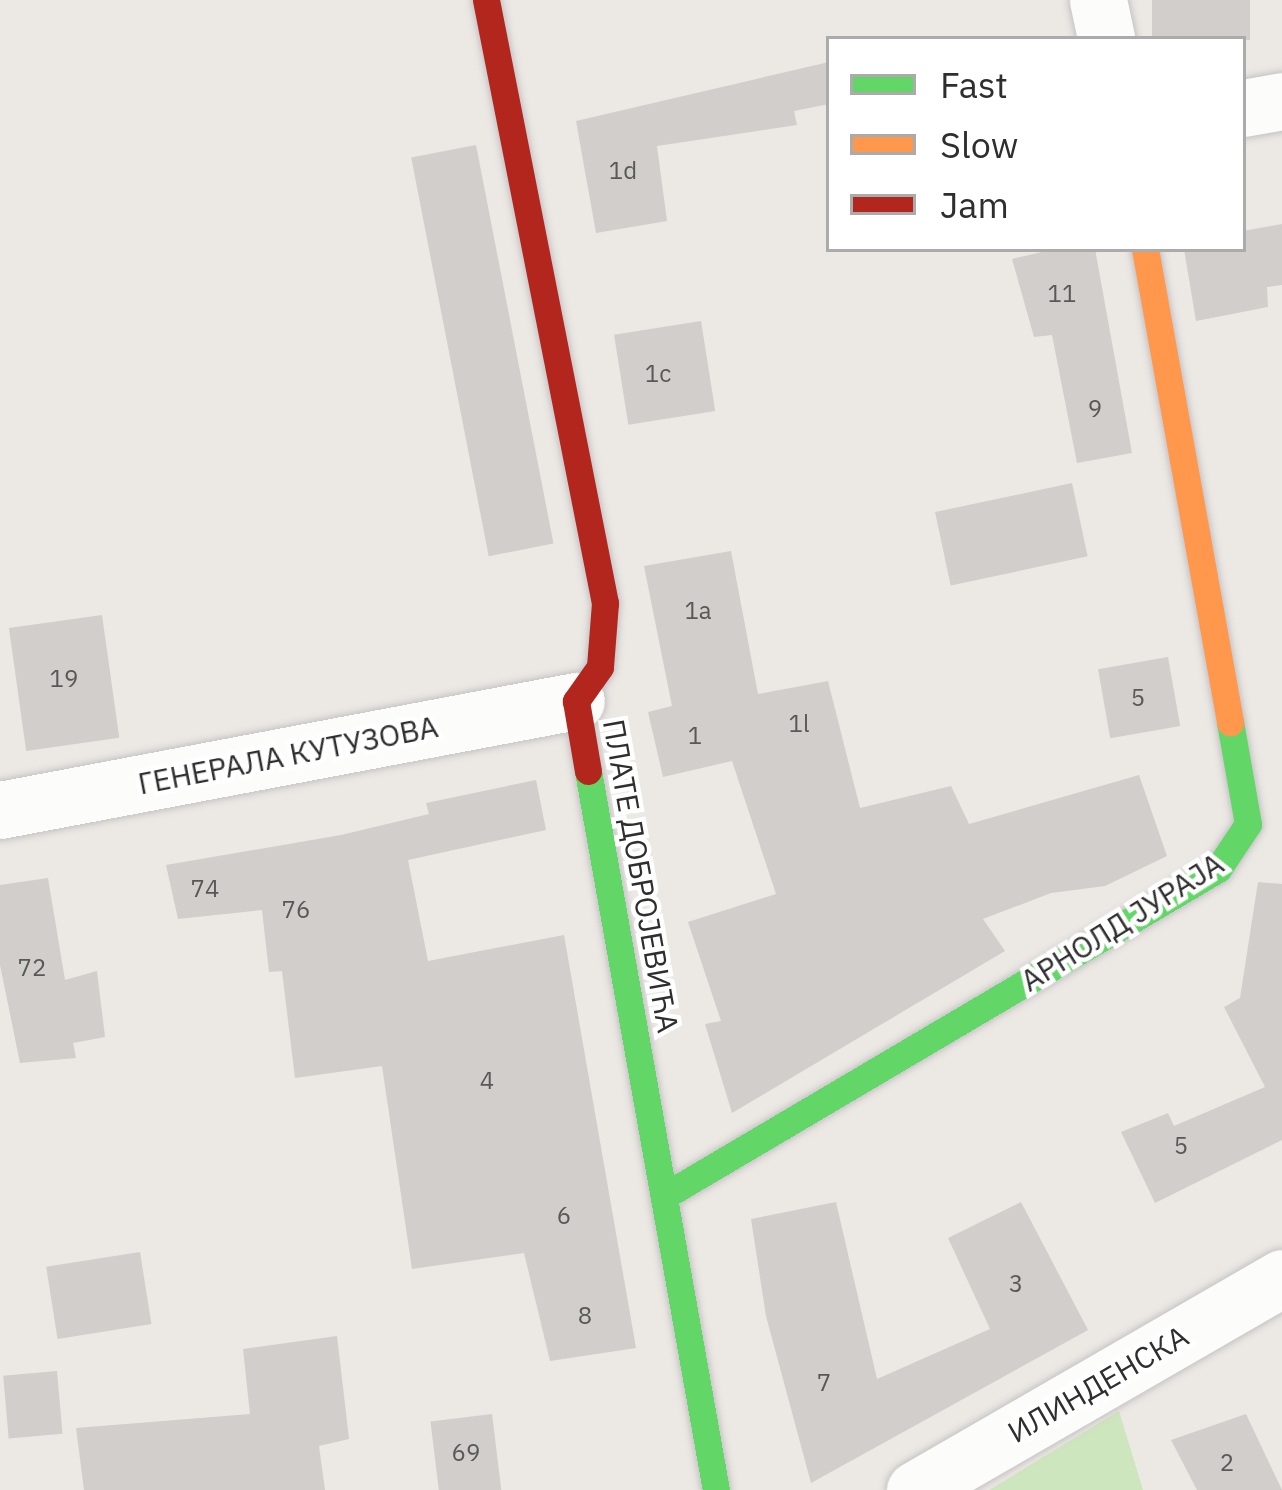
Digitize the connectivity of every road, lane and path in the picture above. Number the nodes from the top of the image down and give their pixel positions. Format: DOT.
graph roads {
  1 [pos="486,0"];
  2 [pos="1098,0"];
  3 [pos="1105,36"];
  4 [pos="1282,101"];
  5 [pos="1246,107"];
  6 [pos="1146,252"];
  7 [pos="576,701"];
  8 [pos="0,810"];
  9 [pos="666,1195"];
  10 [pos="1282,1279"];
  11 [pos="716,1490"];
  12 [pos="915,1490"];
  1 -- 7 [label="street, ПЛАТЕ ДОБРОЈЕВИЋА"];
  2 -- 3 [label="street"];
  4 -- 5 [label="street"];
  6 -- 9 [label="street, АРНОЛД ЈУРАЈА"];
  7 -- 8 [label="street, ГЕНЕРАЛА КУТУЗОВА"];
  7 -- 9 [label="street, ПЛАТЕ ДОБРОЈЕВИЋА"];
  9 -- 11 [label="street, ПЛАТЕ ДОБРОЈЕВИЋА"];
  10 -- 12 [label="street, ИЛИНДЕНСКА"];
}
